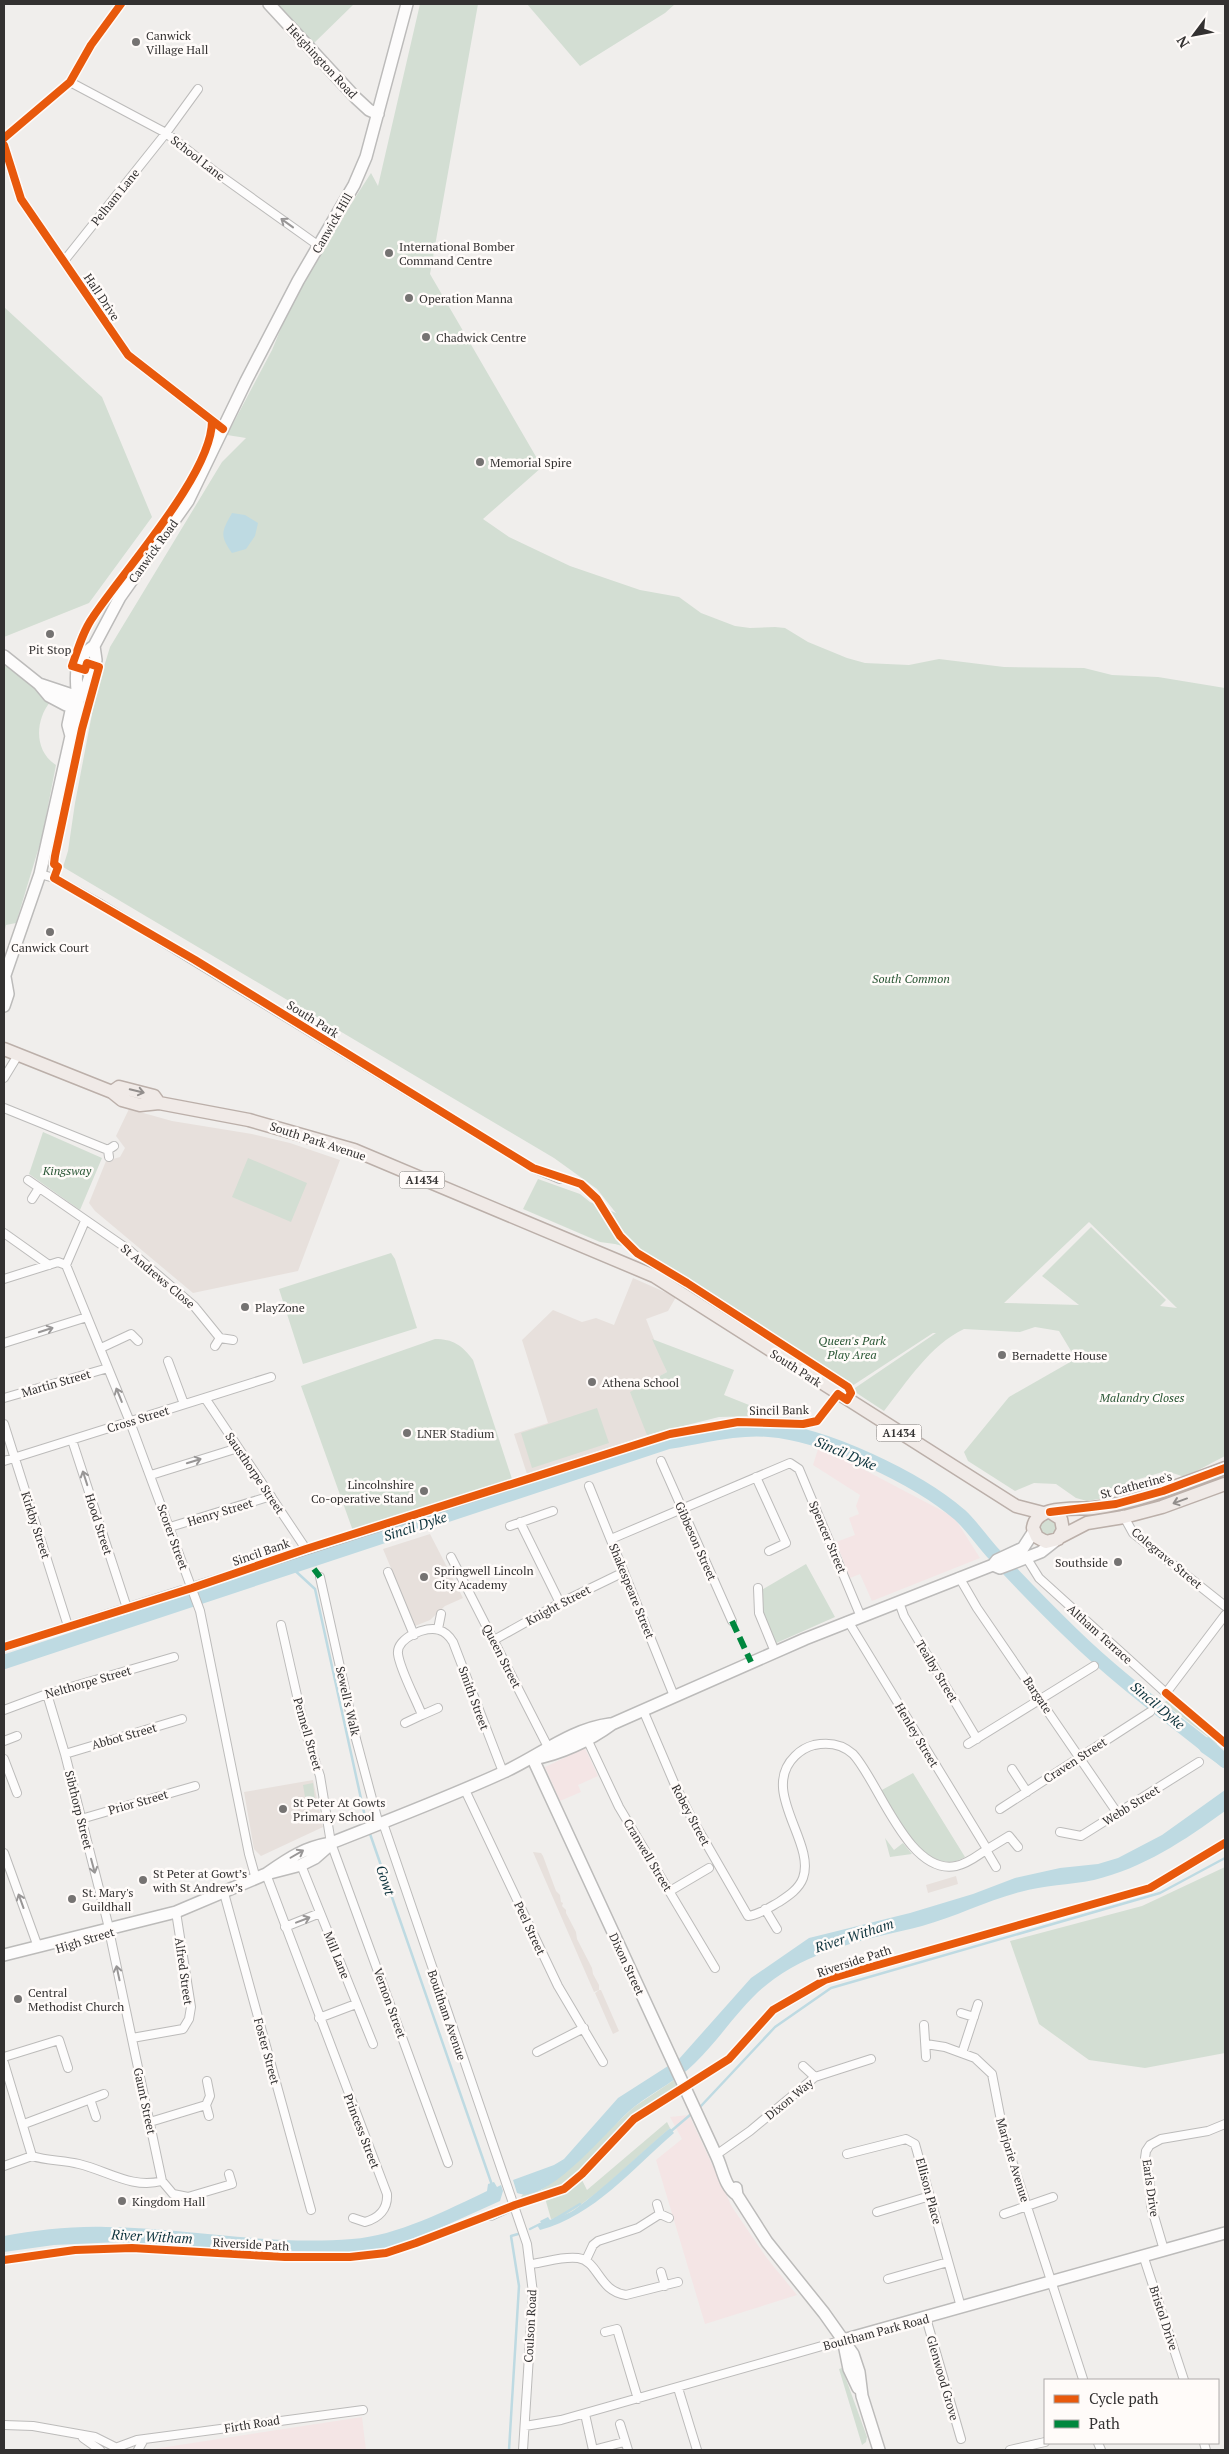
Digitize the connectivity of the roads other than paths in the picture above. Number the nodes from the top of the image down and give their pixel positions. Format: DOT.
graph roads {
  1 [pos="121,4"];
  2 [pos="269,4"];
  3 [pos="407,4"];
  4 [pos="70,82"];
  5 [pos="198,89"];
  6 [pos="378,114"];
  7 [pos="166,133"];
  8 [pos="4,138"];
  9 [pos="4,145"];
  10 [pos="319,246"];
  11 [pos="64,261"];
  12 [pos="223,429"];
  13 [pos="4,656"];
  14 [pos="76,700"];
  15 [pos="40,874"];
  16 [pos="4,977"];
  17 [pos="4,1006"];
  18 [pos="9,1049"];
  19 [pos="4,1078"];
  20 [pos="4,1108"];
  21 [pos="111,1151"];
  22 [pos="560,1179"];
  23 [pos="28,1180"];
  24 [pos="39,1188"];
  25 [pos="32,1199"];
  26 [pos="85,1222"];
  27 [pos="4,1233"];
  28 [pos="49,1265"];
  29 [pos="66,1265"];
  30 [pos="654,1276"];
  31 [pos="4,1279"];
  32 [pos="87,1317"];
  33 [pos="220,1338"];
  34 [pos="233,1340"];
  35 [pos="138,1341"];
  36 [pos="4,1343"];
  37 [pos="215,1346"];
  38 [pos="101,1348"];
  39 [pos="168,1361"];
  40 [pos="108,1368"];
  41 [pos="271,1377"];
  42 [pos="838,1394"];
  43 [pos="4,1398"];
  44 [pos="205,1398"];
  45 [pos="184,1404"];
  46 [pos="130,1422"];
  47 [pos="738,1422"];
  48 [pos="4,1424"];
  49 [pos="72,1440"];
  50 [pos="238,1448"];
  51 [pos="15,1457"];
  52 [pos="4,1461"];
  53 [pos="661,1461"];
  54 [pos="1225,1468"];
  55 [pos="150,1475"];
  56 [pos="756,1477"];
  57 [pos="526,1480"];
  58 [pos="1225,1484"];
  59 [pos="589,1486"];
  60 [pos="271,1496"];
  61 [pos="1116,1504"];
  62 [pos="1016,1506"];
  63 [pos="682,1508"];
  64 [pos="553,1510"];
  65 [pos="1047,1513"];
  66 [pos="1124,1517"];
  67 [pos="520,1522"];
  68 [pos="510,1526"];
  69 [pos="170,1527"];
  70 [pos="1034,1530"];
  71 [pos="610,1539"];
  72 [pos="1058,1539"];
  73 [pos="306,1549"];
  74 [pos="770,1552"];
  75 [pos="451,1557"];
  76 [pos="1017,1558"];
  77 [pos="388,1572"];
  78 [pos="624,1572"];
  79 [pos="320,1577"];
  80 [pos="959,1577"];
  81 [pos="758,1588"];
  82 [pos="193,1590"];
  83 [pos="899,1602"];
  84 [pos="560,1603"];
  85 [pos="1225,1606"];
  86 [pos="127,1608"];
  87 [pos="441,1614"];
  88 [pos="1225,1615"];
  89 [pos="861,1616"];
  90 [pos="732,1621"];
  91 [pos="848,1622"];
  92 [pos="281,1625"];
  93 [pos="68,1626"];
  94 [pos="438,1629"];
  95 [pos="414,1634"];
  96 [pos="494,1640"];
  97 [pos="4,1648"];
  98 [pos="774,1652"];
  99 [pos="174,1658"];
  100 [pos="1094,1666"];
  101 [pos="47,1694"];
  102 [pos="674,1696"];
  103 [pos="1041,1699"];
  104 [pos="438,1708"];
  105 [pos="4,1710"];
  106 [pos="643,1710"];
  107 [pos="1150,1712"];
  108 [pos="422,1715"];
  109 [pos="182,1719"];
  110 [pos="405,1722"];
  111 [pos="612,1724"];
  112 [pos="16,1736"];
  113 [pos="587,1739"];
  114 [pos="977,1739"];
  115 [pos="4,1741"];
  116 [pos="968,1744"];
  117 [pos="550,1751"];
  118 [pos="65,1754"];
  119 [pos="1079,1756"];
  120 [pos="4,1759"];
  121 [pos="533,1759"];
  122 [pos="1199,1762"];
  123 [pos="1012,1769"];
  124 [pos="6,1771"];
  125 [pos="503,1772"];
  126 [pos="195,1786"];
  127 [pos="465,1790"];
  128 [pos="1027,1792"];
  129 [pos="17,1793"];
  130 [pos="1000,1809"];
  131 [pos="1118,1814"];
  132 [pos="81,1819"];
  133 [pos="379,1825"];
  134 [pos="1060,1832"];
  135 [pos="331,1843"];
  136 [pos="1018,1847"];
  137 [pos="986,1850"];
  138 [pos="4,1853"];
  139 [pos="301,1865"];
  140 [pos="996,1867"];
  141 [pos="709,1868"];
  142 [pos="261,1876"];
  143 [pos="670,1891"];
  144 [pos="224,1893"];
  145 [pos="769,1907"];
  146 [pos="176,1912"];
  147 [pos="320,1913"];
  148 [pos="285,1927"];
  149 [pos="777,1929"];
  150 [pos="110,1931"];
  151 [pos="38,1947"];
  152 [pos="4,1955"];
  153 [pos="4,1962"];
  154 [pos="715,1968"];
  155 [pos="356,2004"];
  156 [pos="978,2004"];
  157 [pos="960,2013"];
  158 [pos="974,2017"];
  159 [pos="319,2018"];
  160 [pos="924,2025"];
  161 [pos="584,2028"];
  162 [pos="183,2029"];
  163 [pos="190,2035"];
  164 [pos="132,2038"];
  165 [pos="373,2044"];
  166 [pos="926,2044"];
  167 [pos="537,2052"];
  168 [pos="962,2053"];
  169 [pos="4,2057"];
  170 [pos="926,2057"];
  171 [pos="871,2059"];
  172 [pos="603,2062"];
  173 [pos="4,2063"];
  174 [pos="803,2066"];
  175 [pos="68,2068"];
  176 [pos="815,2077"];
  177 [pos="207,2081"];
  178 [pos="104,2094"];
  179 [pos="90,2100"];
  180 [pos="206,2105"];
  181 [pos="210,2116"];
  182 [pos="96,2117"];
  183 [pos="150,2122"];
  184 [pos="24,2124"];
  185 [pos="1225,2124"];
  186 [pos="847,2154"];
  187 [pos="716,2155"];
  188 [pos="32,2156"];
  189 [pos="448,2163"];
  190 [pos="4,2166"];
  191 [pos="229,2174"];
  192 [pos="162,2181"];
  193 [pos="930,2196"];
  194 [pos="1053,2197"];
  195 [pos="658,2204"];
  196 [pos="515,2205"];
  197 [pos="1027,2206"];
  198 [pos="311,2210"];
  199 [pos="877,2212"];
  200 [pos="660,2214"];
  201 [pos="1004,2214"];
  202 [pos="491,2216"];
  203 [pos="353,2218"];
  204 [pos="669,2218"];
  205 [pos="1225,2233"];
  206 [pos="1164,2250"];
  207 [pos="1144,2256"];
  208 [pos="586,2260"];
  209 [pos="948,2262"];
  210 [pos="531,2264"];
  211 [pos="661,2272"];
  212 [pos="888,2279"];
  213 [pos="1050,2280"];
  214 [pos="678,2282"];
  215 [pos="665,2286"];
  216 [pos="961,2307"];
  217 [pos="926,2318"];
  218 [pos="604,2332"];
  219 [pos="843,2340"];
  220 [pos="1083,2379"];
  221 [pos="1184,2379"];
  222 [pos="678,2388"];
  223 [pos="638,2399"];
  224 [pos="363,2410"];
  225 [pos="585,2414"];
  226 [pos="620,2424"];
  227 [pos="4,2425"];
  228 [pos="525,2426"];
  229 [pos="82,2436"];
  230 [pos="961,2439"];
  231 [pos="142,2441"];
  232 [pos="624,2442"];
  233 [pos="1044,2442"];
  234 [pos="91,2446"];
  235 [pos="116,2449"];
  236 [pos="100,2450"];
  237 [pos="138,2450"];
  238 [pos="523,2450"];
  239 [pos="593,2450"];
  240 [pos="628,2450"];
  241 [pos="698,2450"];
  242 [pos="879,2450"];
  243 [pos="1010,2450"];
  1 -- 4 [label="street"];
  2 -- 6 [label="street, Heighington Road"];
  3 -- 6 [label="street, Canwick Hill"];
  4 -- 7 [label="street, School Lane"];
  4 -- 8 [label="street"];
  5 -- 7 [label="street, Pelham Lane"];
  6 -- 10 [label="street, Canwick Hill"];
  10 -- 7 [label="street, School Lane, one-way"];
  7 -- 11 [label="street, Pelham Lane"];
  9 -- 11 [label="street, Hall Drive"];
  10 -- 12 [label="street, Canwick Hill"];
  11 -- 12 [label="street, Hall Drive"];
  12 -- 14 [label="street, Canwick Road"];
  13 -- 14 [label="street"];
  14 -- 15 [label="street"];
  15 -- 16 [label="street"];
  15 -- 22 [label="street, South Park"];
  16 -- 17 [label="street"];
  18 -- 19 [label="street"];
  18 -- 30 [label="main road, South Park Avenue / A1434"];
  20 -- 21 [label="street"];
  23 -- 24 [label="street, St Andrews Close"];
  24 -- 25 [label="street"];
  24 -- 26 [label="street, St Andrews Close"];
  26 -- 29 [label="street"];
  26 -- 33 [label="street, St Andrews Close"];
  27 -- 28 [label="street"];
  28 -- 29 [label="street"];
  28 -- 31 [label="street"];
  29 -- 32 [label="street, Scorer Street"];
  30 -- 42 [label="main road, South Park / A1434"];
  36 -- 32 [label="street, one-way"];
  32 -- 38 [label="street, Scorer Street"];
  33 -- 34 [label="street"];
  33 -- 37 [label="street"];
  35 -- 38 [label="street"];
  38 -- 40 [label="street, Scorer Street"];
  39 -- 45 [label="street"];
  40 -- 43 [label="street, Martin Street"];
  46 -- 40 [label="street, Scorer Street, one-way"];
  41 -- 44 [label="street, Cross Street"];
  42 -- 47 [label="street, Sincil Bank"];
  42 -- 62 [label="main road, South Park / A1434"];
  44 -- 45 [label="street, Cross Street"];
  44 -- 50 [label="street, Sausthorpe Street"];
  45 -- 46 [label="street, Cross Street"];
  46 -- 49 [label="street, Cross Street"];
  46 -- 55 [label="street, Scorer Street"];
  48 -- 51 [label="street, Kirkby Street"];
  49 -- 51 [label="street, Cross Street"];
  86 -- 49 [label="street, Hood Street, one-way"];
  55 -- 50 [label="street, one-way"];
  50 -- 60 [label="street, Sausthorpe Street"];
  51 -- 52 [label="street, Cross Street"];
  51 -- 93 [label="street, Kirkby Street"];
  53 -- 63 [label="street, Gibbeson Street"];
  54 -- 61 [label="main road, St Catherine's / A1434"];
  55 -- 69 [label="street, Scorer Street"];
  56 -- 63 [label="street"];
  56 -- 74 [label="street"];
  56 -- 89 [label="street, Spencer Street"];
  57 -- 73 [label="street, Sincil Bank"];
  58 -- 66 [label="main road, one-way"];
  59 -- 71 [label="street, Shakespeare Street"];
  60 -- 69 [label="street, Henry Street"];
  60 -- 73 [label="street, Sausthorpe Street"];
  61 -- 65 [label="main road, St Catherine's / A1434"];
  61 -- 66 [label="street, Colegrave Street"];
  62 -- 65 [label="main road, South Park / A1434"];
  62 -- 70 [label="main road, South Park / A1434"];
  63 -- 71 [label="street"];
  63 -- 90 [label="street, Gibbeson Street"];
  64 -- 67 [label="street"];
  65 -- 70 [label="main road"];
  65 -- 72 [label="main road"];
  66 -- 72 [label="main road"];
  66 -- 85 [label="street, Colegrave Street"];
  67 -- 68 [label="street"];
  67 -- 84 [label="street"];
  69 -- 82 [label="street, Scorer Street"];
  70 -- 72 [label="main road, A1434"];
  70 -- 76 [label="street"];
  71 -- 78 [label="street, Shakespeare Street"];
  72 -- 76 [label="street"];
  73 -- 82 [label="street, Sincil Bank"];
  75 -- 96 [label="street, Queen Street"];
  76 -- 80 [label="street"];
  76 -- 88 [label="street, Altham Terrace"];
  77 -- 95 [label="street"];
  78 -- 84 [label="street, Knight Street"];
  78 -- 102 [label="street, Shakespeare Street"];
  79 -- 133 [label="street, Sewell's Walk"];
  80 -- 83 [label="street"];
  80 -- 103 [label="street, Bargate"];
  81 -- 98 [label="street"];
  82 -- 86 [label="street, Sincil Bank"];
  82 -- 142 [label="street, Scorer Street"];
  83 -- 89 [label="street"];
  83 -- 114 [label="street, Tealby Street"];
  84 -- 96 [label="street, Knight Street"];
  86 -- 93 [label="street, Sincil Bank"];
  87 -- 94 [label="street"];
  89 -- 91 [label="street"];
  91 -- 98 [label="street"];
  91 -- 137 [label="street, Henley Street"];
  92 -- 135 [label="street, Pennell Street"];
  93 -- 97 [label="street, Sincil Bank"];
  94 -- 95 [label="street"];
  94 -- 125 [label="street, Smith Street"];
  95 -- 108 [label="street"];
  96 -- 117 [label="street, Queen Street"];
  98 -- 102 [label="street"];
  99 -- 101 [label="street, Nelthorpe Street"];
  100 -- 103 [label="street"];
  101 -- 105 [label="street, Nelthorpe Street"];
  101 -- 118 [label="street, Sibthorp Street"];
  102 -- 106 [label="street"];
  103 -- 114 [label="street"];
  103 -- 119 [label="street, Bargate"];
  104 -- 108 [label="street"];
  106 -- 111 [label="street"];
  106 -- 145 [label="street, Robey Street"];
  107 -- 119 [label="street, Craven Street"];
  108 -- 110 [label="street"];
  109 -- 118 [label="street, Abbot Street"];
  111 -- 113 [label="street"];
  111 -- 117 [label="street"];
  112 -- 115 [label="street"];
  113 -- 117 [label="street"];
  113 -- 143 [label="street, Cranwell Street"];
  114 -- 116 [label="street"];
  117 -- 121 [label="street"];
  118 -- 132 [label="street, Sibthorp Street"];
  119 -- 128 [label="street, Craven Street"];
  119 -- 131 [label="street, Bargate"];
  120 -- 124 [label="street"];
  121 -- 125 [label="street"];
  121 -- 187 [label="street, Dixon Street"];
  122 -- 131 [label="street, Webb Street"];
  123 -- 128 [label="street"];
  124 -- 129 [label="street"];
  125 -- 127 [label="street"];
  126 -- 132 [label="street, Prior Street"];
  127 -- 133 [label="street"];
  127 -- 161 [label="street, Peel Street"];
  128 -- 130 [label="street, Craven Street"];
  131 -- 134 [label="street, Webb Street"];
  132 -- 150 [label="street, Sibthorp Street, one-way"];
  133 -- 135 [label="street"];
  133 -- 196 [label="street, Boultham Avenue"];
  135 -- 139 [label="street"];
  142 -- 135 [label="street, one-way"];
  135 -- 189 [label="street, Vernon Street"];
  136 -- 137 [label="street"];
  137 -- 140 [label="street, Henley Street"];
  137 -- 145 [label="street"];
  151 -- 138 [label="street, one-way"];
  139 -- 142 [label="street"];
  139 -- 147 [label="street, Mill Lane"];
  141 -- 143 [label="street"];
  142 -- 144 [label="street, High Street"];
  142 -- 148 [label="street, Princess Street"];
  143 -- 154 [label="street, Cranwell Street"];
  144 -- 146 [label="street, High Street"];
  144 -- 198 [label="street, Foster Street"];
  145 -- 149 [label="street"];
  146 -- 150 [label="street, High Street"];
  146 -- 162 [label="street, Alfred Street"];
  148 -- 147 [label="street, one-way"];
  147 -- 155 [label="street, Mill Lane"];
  148 -- 159 [label="street, Princess Street"];
  150 -- 151 [label="street, High Street"];
  150 -- 153 [label="street, High Street"];
  164 -- 150 [label="street, Gaunt Street, one-way"];
  151 -- 152 [label="street, High Street"];
  155 -- 159 [label="street"];
  155 -- 165 [label="street, Mill Lane"];
  156 -- 158 [label="street"];
  157 -- 158 [label="street"];
  158 -- 168 [label="street"];
  159 -- 203 [label="street, Princess Street"];
  160 -- 166 [label="street"];
  161 -- 167 [label="street"];
  161 -- 172 [label="street, Peel Street"];
  162 -- 163 [label="street"];
  162 -- 164 [label="street"];
  164 -- 183 [label="street, Gaunt Street"];
  166 -- 168 [label="street, Marjorie Avenue"];
  166 -- 170 [label="street"];
  168 -- 197 [label="street, Marjorie Avenue"];
  169 -- 175 [label="street"];
  171 -- 176 [label="street, Dixon Way"];
  173 -- 184 [label="street"];
  174 -- 176 [label="street"];
  176 -- 187 [label="street, Dixon Way"];
  177 -- 180 [label="street"];
  178 -- 179 [label="street"];
  179 -- 182 [label="street"];
  179 -- 184 [label="street"];
  180 -- 181 [label="street"];
  180 -- 183 [label="street"];
  183 -- 192 [label="street, Gaunt Street"];
  184 -- 188 [label="street"];
  185 -- 206 [label="street, Earls Drive"];
  186 -- 193 [label="street, Ellison Place"];
  187 -- 219 [label="street, Dixon Street"];
  188 -- 190 [label="street"];
  188 -- 192 [label="street"];
  191 -- 192 [label="street"];
  193 -- 199 [label="street"];
  193 -- 209 [label="street, Ellison Place"];
  194 -- 197 [label="street"];
  195 -- 200 [label="street"];
  196 -- 202 [label="street"];
  196 -- 210 [label="street, Coulson Road"];
  197 -- 201 [label="street"];
  197 -- 213 [label="street, Marjorie Avenue"];
  200 -- 204 [label="street"];
  200 -- 208 [label="street"];
  205 -- 206 [label="street, Boultham Park Road"];
  206 -- 207 [label="street, Boultham Park Road"];
  207 -- 213 [label="street, Boultham Park Road"];
  207 -- 221 [label="street, Bristol Drive"];
  208 -- 210 [label="street"];
  208 -- 215 [label="street"];
  209 -- 212 [label="street"];
  209 -- 216 [label="street, Ellison Place"];
  210 -- 228 [label="street, Coulson Road"];
  211 -- 215 [label="street"];
  213 -- 216 [label="street, Boultham Park Road"];
  213 -- 220 [label="street, Marjorie Avenue"];
  214 -- 215 [label="street"];
  216 -- 217 [label="street, Boultham Park Road"];
  217 -- 219 [label="street, Boultham Park Road"];
  217 -- 230 [label="street, Glenwood Grove"];
  218 -- 223 [label="street"];
  219 -- 222 [label="street, Boultham Park Road"];
  219 -- 242 [label="street, Dixon Street"];
  222 -- 223 [label="street, Boultham Park Road"];
  222 -- 241 [label="street"];
  223 -- 225 [label="street, Boultham Park Road"];
  224 -- 231 [label="street, Firth Road"];
  225 -- 228 [label="street, Boultham Park Road"];
  225 -- 239 [label="street"];
  226 -- 232 [label="street"];
  227 -- 229 [label="street, Firth Road"];
  228 -- 238 [label="street, Coulson Road"];
  229 -- 234 [label="street, Firth Road"];
  229 -- 235 [label="street, Firth Road"];
  231 -- 235 [label="street, Firth Road"];
  231 -- 237 [label="street"];
  232 -- 239 [label="street"];
  232 -- 240 [label="street"];
  233 -- 243 [label="street"];
  234 -- 236 [label="street, Firth Road"];
}
